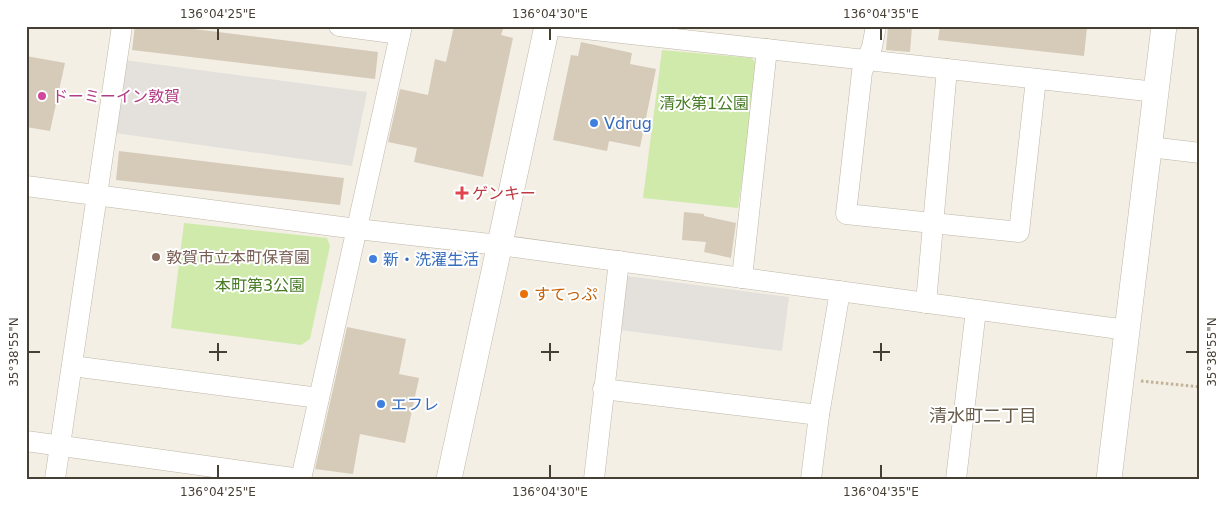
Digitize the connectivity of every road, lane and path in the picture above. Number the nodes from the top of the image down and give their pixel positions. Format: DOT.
graph roads {
  1 [pos="122,26"];
  2 [pos="339,26"];
  3 [pos="547,26"];
  4 [pos="558,26"];
  5 [pos="876,26"];
  6 [pos="1164,26"];
  7 [pos="401,30"];
  8 [pos="632,30"];
  9 [pos="767,49"];
  10 [pos="866,61"];
  11 [pos="947,69"];
  12 [pos="1036,79"];
  13 [pos="1156,92"];
  14 [pos="1150,147"];
  15 [pos="1200,153"];
  16 [pos="26,186"];
  17 [pos="98,195"];
  18 [pos="933,223"];
  19 [pos="357,229"];
  20 [pos="499,245"];
  21 [pos="619,261"];
  22 [pos="742,278"];
  23 [pos="840,291"];
  24 [pos="926,303"];
  25 [pos="976,310"];
  26 [pos="1127,330"];
  27 [pos="72,366"];
  28 [pos="1121,379"];
  29 [pos="1200,387"];
  30 [pos="603,389"];
  31 [pos="319,398"];
  32 [pos="819,415"];
  33 [pos="26,441"];
  34 [pos="60,446"];
  35 [pos="55,479"];
  36 [pos="301,479"];
  37 [pos="449,479"];
  38 [pos="594,479"];
  39 [pos="811,479"];
  40 [pos="956,479"];
  41 [pos="1109,479"];
  1 -- 17 [label="street"];
  2 -- 7 [label="street"];
  3 -- 20 [label="street"];
  4 -- 8 [label="street"];
  5 -- 10 [label="street"];
  6 -- 13 [label="street"];
  7 -- 19 [label="street"];
  8 -- 9 [label="street"];
  9 -- 10 [label="street"];
  9 -- 22 [label="street"];
  10 -- 11 [label="street"];
  10 -- 18 [label="street"];
  11 -- 12 [label="street"];
  11 -- 18 [label="street"];
  12 -- 13 [label="street"];
  12 -- 18 [label="street"];
  13 -- 14 [label="street"];
  14 -- 15 [label="street"];
  14 -- 26 [label="street"];
  16 -- 17 [label="street"];
  17 -- 19 [label="street"];
  17 -- 27 [label="street"];
  18 -- 24 [label="street"];
  19 -- 20 [label="street"];
  19 -- 31 [label="street"];
  20 -- 21 [label="street"];
  20 -- 37 [label="street"];
  21 -- 22 [label="street"];
  21 -- 30 [label="street"];
  22 -- 23 [label="street"];
  23 -- 24 [label="street"];
  23 -- 32 [label="street"];
  24 -- 25 [label="street"];
  25 -- 26 [label="street"];
  25 -- 40 [label="street"];
  26 -- 28 [label="street"];
  27 -- 31 [label="street"];
  27 -- 34 [label="street"];
  28 -- 29 [label="path"];
  28 -- 41 [label="street"];
  30 -- 32 [label="street"];
  30 -- 38 [label="street"];
  31 -- 36 [label="street"];
  32 -- 39 [label="street"];
  33 -- 34 [label="street"];
  34 -- 35 [label="street"];
  34 -- 36 [label="street"];
}
